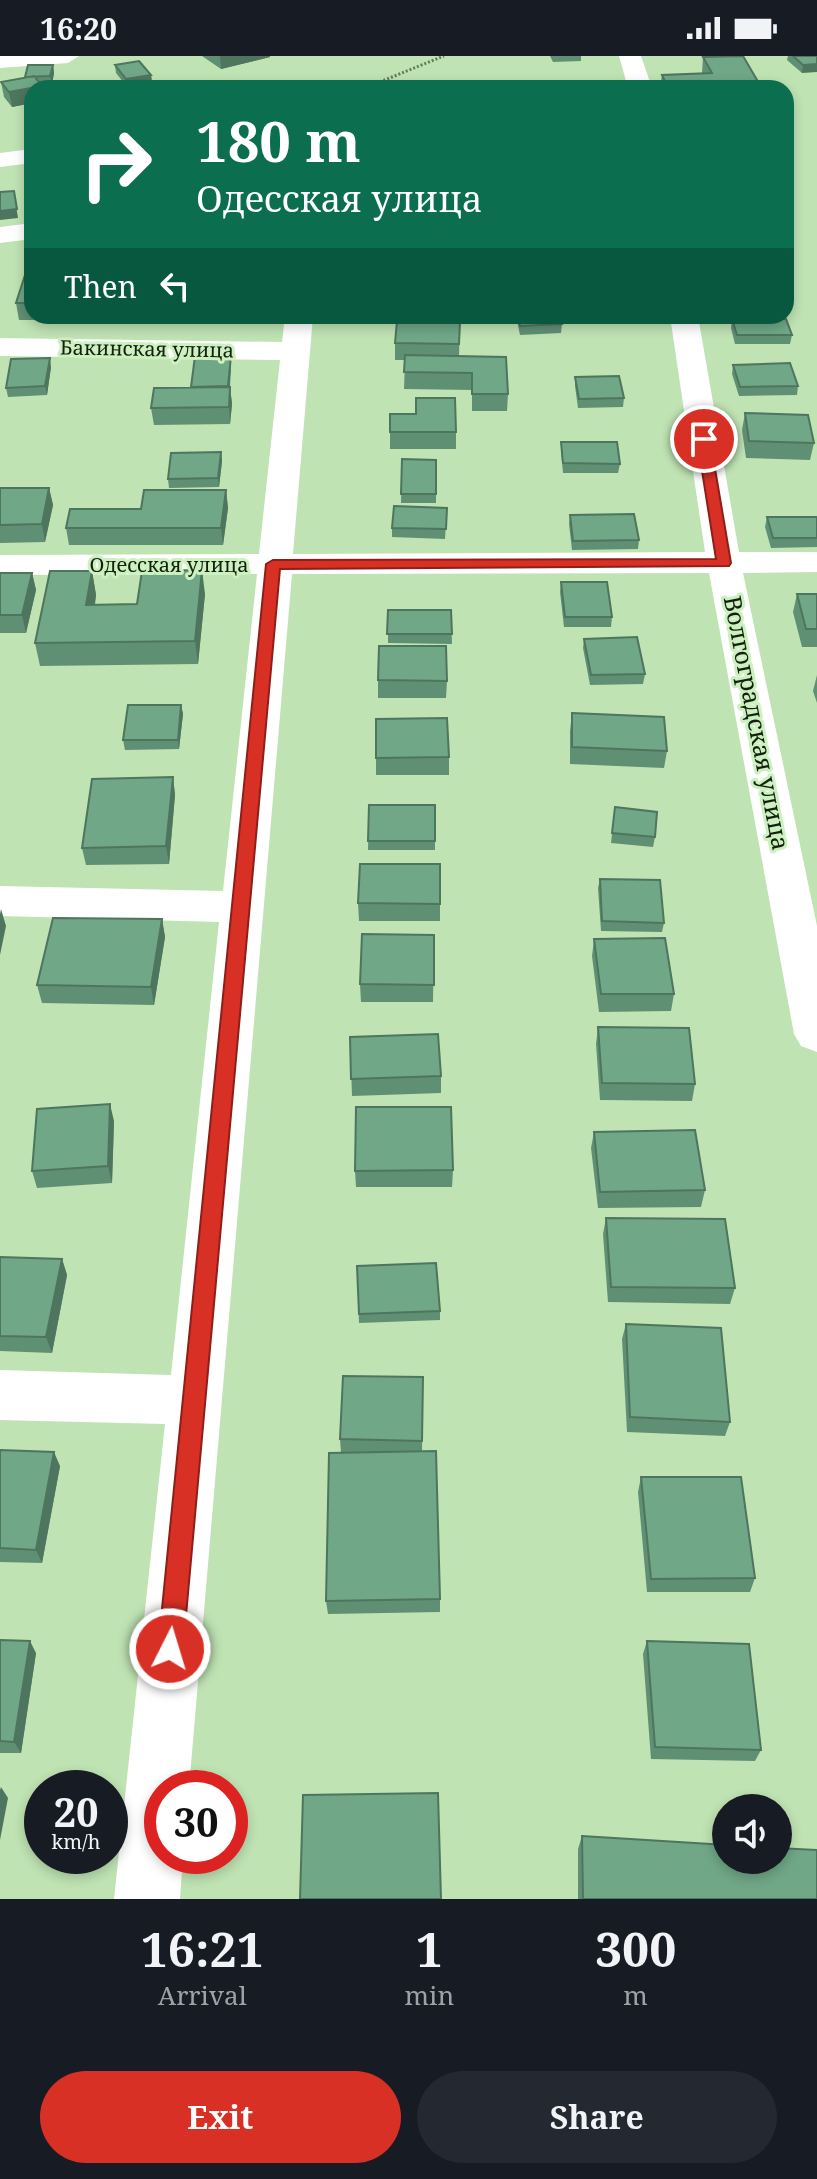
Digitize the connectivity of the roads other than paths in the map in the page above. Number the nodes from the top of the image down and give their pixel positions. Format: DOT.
graph roads {
  1 [pos="68,56"];
  2 [pos="630,56"];
  3 [pos="0,61"];
  4 [pos="638,80"];
  5 [pos="24,157"];
  6 [pos="0,160"];
  7 [pos="24,232"];
  8 [pos="0,235"];
  9 [pos="685,324"];
  10 [pos="296,334"];
  11 [pos="0,347"];
  12 [pos="817,562"];
  13 [pos="724,563"];
  14 [pos="273,564"];
  15 [pos="0,565"];
  16 [pos="0,901"];
  17 [pos="241,907"];
  18 [pos="817,1034"];
  19 [pos="0,1395"];
  20 [pos="194,1400"];
  21 [pos="147,1899"];
  1 -- 3 [label="street"];
  2 -- 4 [label="street"];
  5 -- 6 [label="street"];
  7 -- 8 [label="street"];
  9 -- 13 [label="street, Волгоградская улица"];
  10 -- 11 [label="street, Бакинская улица"];
  10 -- 14 [label="street"];
  12 -- 13 [label="street, Одесская улица"];
  13 -- 14 [label="street, Одесская улица"];
  13 -- 18 [label="street, Волгоградская улица"];
  14 -- 15 [label="street, Одесская улица"];
  14 -- 17 [label="street"];
  16 -- 17 [label="street"];
  17 -- 20 [label="street"];
  19 -- 20 [label="street"];
  20 -- 21 [label="street"];
}
